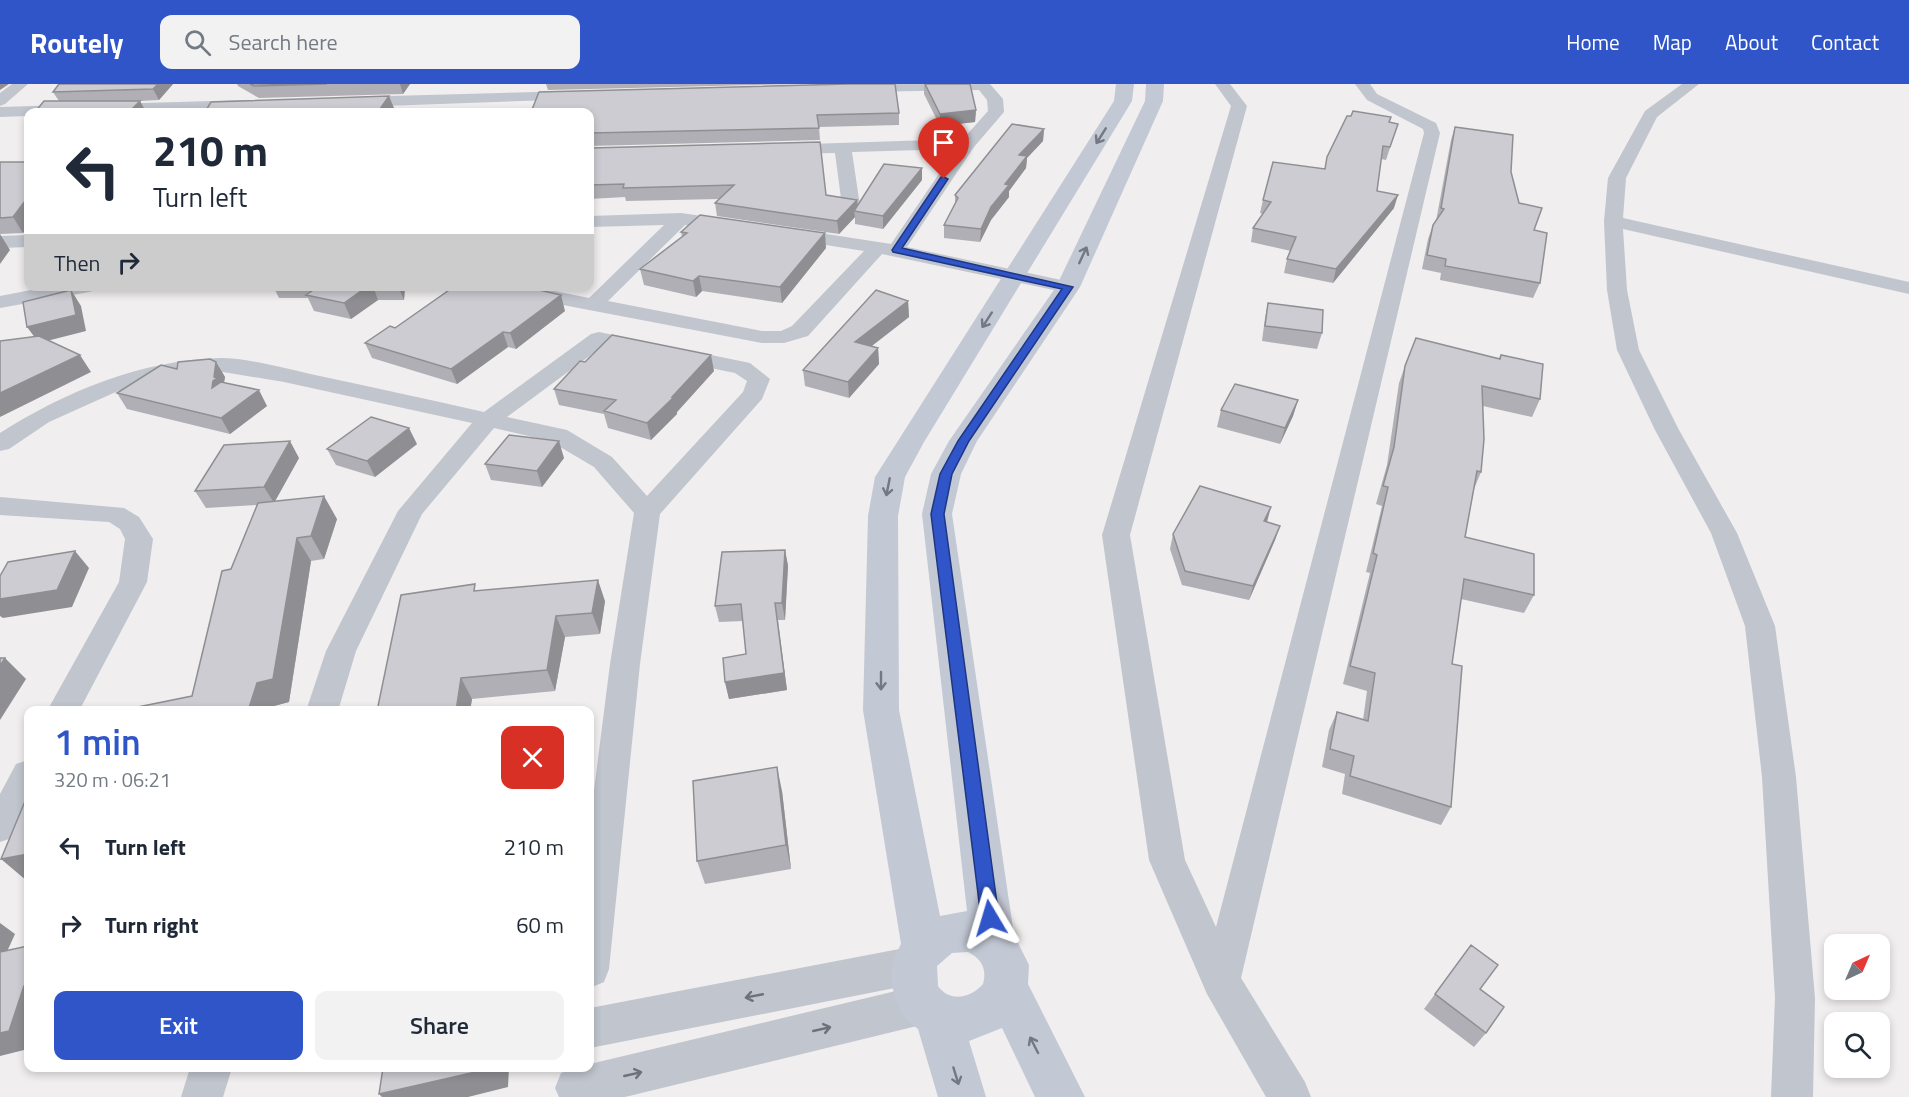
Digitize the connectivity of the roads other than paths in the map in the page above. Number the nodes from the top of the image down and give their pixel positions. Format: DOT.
graph roads {
  1 [pos="21,84"];
  2 [pos="982,84"];
  3 [pos="1125,84"];
  4 [pos="1155,84"];
  5 [pos="1222,84"];
  6 [pos="1362,84"];
  7 [pos="1692,84"];
  8 [pos="839,89"];
  9 [pos="533,91"];
  10 [pos="188,92"];
  11 [pos="589,96"];
  12 [pos="0,101"];
  13 [pos="339,103"];
  14 [pos="267,105"];
  15 [pos="172,107"];
  16 [pos="138,108"];
  17 [pos="24,111"];
  18 [pos="0,112"];
  19 [pos="968,144"];
  20 [pos="843,147"];
  21 [pos="762,149"];
  22 [pos="851,206"];
  23 [pos="681,219"];
  24 [pos="594,221"];
  25 [pos="1613,221"];
  26 [pos="750,229"];
  27 [pos="773,232"];
  28 [pos="0,242"];
  29 [pos="24,242"];
  30 [pos="887,248"];
  31 [pos="1015,277"];
  32 [pos="1068,287"];
  33 [pos="1909,288"];
  34 [pos="59,291"];
  35 [pos="521,291"];
  36 [pos="0,302"];
  37 [pos="593,305"];
  38 [pos="489,419"];
  39 [pos="0,444"];
  40 [pos="0,506"];
  41 [pos="647,512"];
  42 [pos="66,706"];
  43 [pos="324,706"];
  44 [pos="24,782"];
  45 [pos="0,827"];
  46 [pos="594,934"];
  47 [pos="993,942"];
  48 [pos="1221,981"];
  49 [pos="924,983"];
  50 [pos="1007,989"];
  51 [pos="594,1027"];
  52 [pos="210,1072"];
  53 [pos="576,1084"];
  54 [pos="202,1097"];
  55 [pos="962,1097"];
  56 [pos="1060,1097"];
  57 [pos="1290,1097"];
  58 [pos="1792,1097"];
  1 -- 12 [label="street"];
  2 -- 8 [label="street"];
  2 -- 19 [label="street"];
  3 -- 31 [label="street, one-way"];
  32 -- 4 [label="street, one-way"];
  5 -- 48 [label="street"];
  6 -- 48 [label="street"];
  7 -- 25 [label="street"];
  9 -- 11 [label="street"];
  9 -- 13 [label="street"];
  10 -- 15 [label="street"];
  14 -- 15 [label="street"];
  15 -- 16 [label="street"];
  17 -- 18 [label="street"];
  19 -- 20 [label="street"];
  19 -- 30 [label="street"];
  20 -- 21 [label="street"];
  20 -- 22 [label="street"];
  23 -- 24 [label="street"];
  23 -- 26 [label="street"];
  23 -- 37 [label="street"];
  25 -- 33 [label="street"];
  25 -- 58 [label="street"];
  27 -- 30 [label="street"];
  28 -- 29 [label="street"];
  30 -- 31 [label="street"];
  30 -- 37 [label="street"];
  31 -- 32 [label="street"];
  31 -- 49 [label="street, one-way"];
  32 -- 47 [label="street"];
  34 -- 36 [label="street"];
  35 -- 37 [label="street"];
  38 -- 39 [label="street"];
  38 -- 41 [label="street"];
  38 -- 41 [label="street"];
  38 -- 43 [label="street"];
  40 -- 42 [label="street"];
  41 -- 46 [label="street"];
  44 -- 45 [label="street"];
  47 -- 49 [label="street"];
  47 -- 50 [label="street"];
  48 -- 57 [label="street"];
  49 -- 50 [label="street"];
  49 -- 51 [label="street, one-way"];
  53 -- 49 [label="street, one-way"];
  49 -- 55 [label="street, one-way"];
  56 -- 50 [label="street, one-way"];
  52 -- 54 [label="street"];
}
